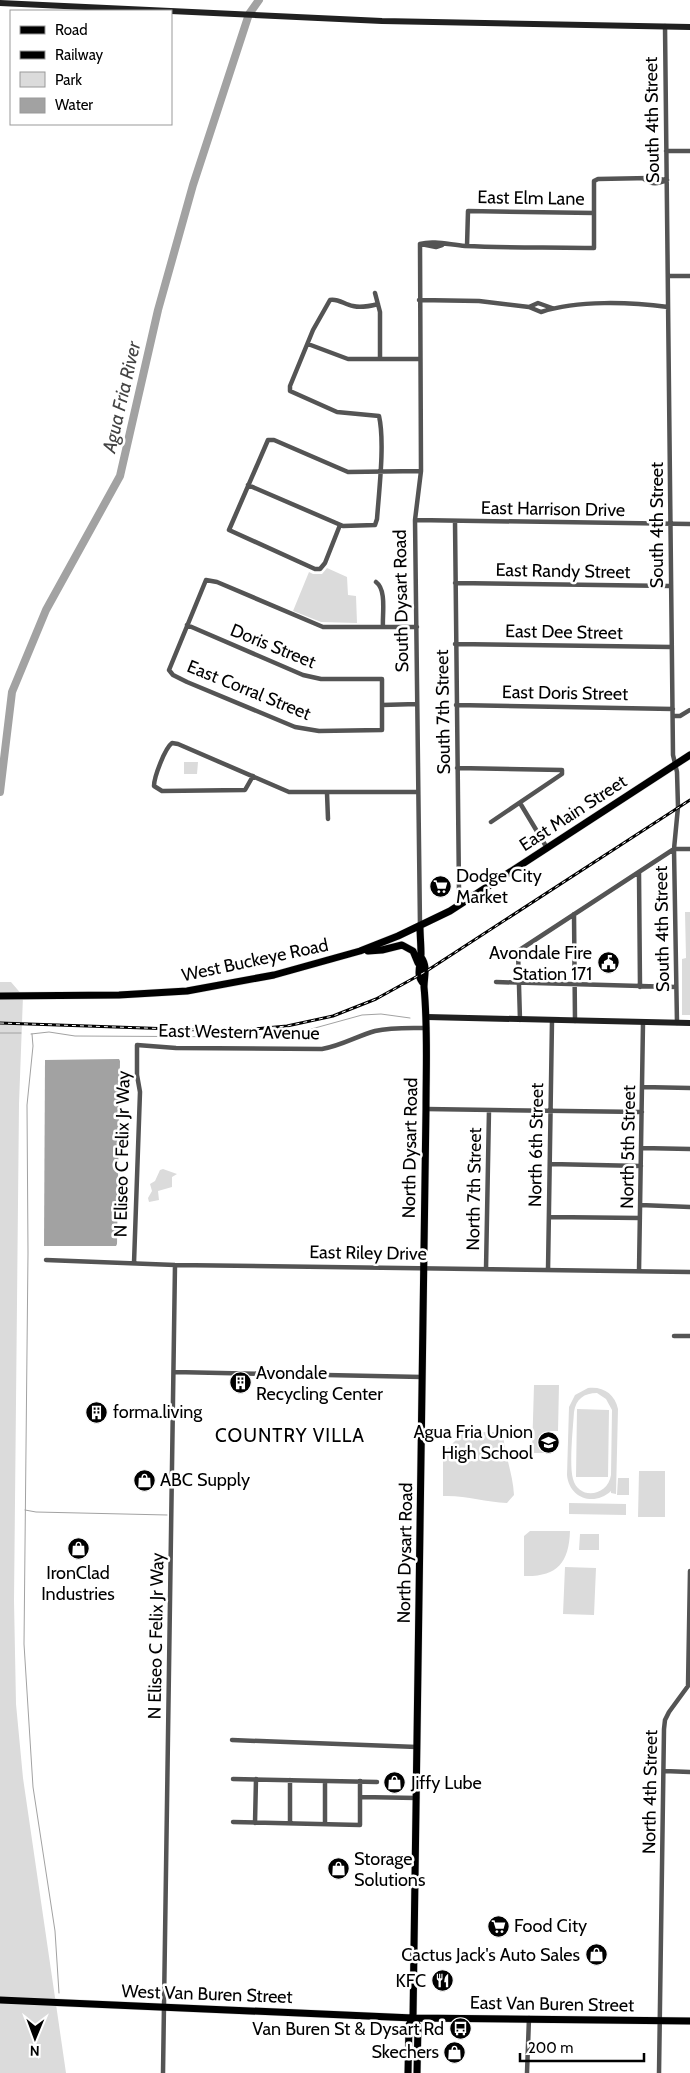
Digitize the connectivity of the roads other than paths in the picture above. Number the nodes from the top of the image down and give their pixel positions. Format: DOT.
graph roads {
  1 [pos="0,3"];
  2 [pos="154,10"];
  3 [pos="172,11"];
  4 [pos="665,26"];
  5 [pos="690,26"];
  6 [pos="666,151"];
  7 [pos="690,151"];
  8 [pos="667,180"];
  9 [pos="594,213"];
  10 [pos="467,246"];
  11 [pos="668,276"];
  12 [pos="690,276"];
  13 [pos="375,293"];
  14 [pos="419,300"];
  15 [pos="378,304"];
  16 [pos="668,307"];
  17 [pos="528,308"];
  18 [pos="552,308"];
  19 [pos="308,344"];
  20 [pos="380,359"];
  21 [pos="420,359"];
  22 [pos="380,471"];
  23 [pos="420,471"];
  24 [pos="248,485"];
  25 [pos="416,520"];
  26 [pos="455,521"];
  27 [pos="670,524"];
  28 [pos="690,524"];
  29 [pos="340,525"];
  30 [pos="376,582"];
  31 [pos="455,583"];
  32 [pos="671,586"];
  33 [pos="187,625"];
  34 [pos="383,627"];
  35 [pos="417,627"];
  36 [pos="456,644"];
  37 [pos="671,647"];
  38 [pos="417,704"];
  39 [pos="382,705"];
  40 [pos="456,705"];
  41 [pos="673,709"];
  42 [pos="690,710"];
  43 [pos="673,716"];
  44 [pos="690,755"];
  45 [pos="674,765"];
  46 [pos="457,768"];
  47 [pos="253,776"];
  48 [pos="418,792"];
  49 [pos="327,793"];
  50 [pos="520,803"];
  51 [pos="328,819"];
  52 [pos="491,822"];
  53 [pos="547,848"];
  54 [pos="674,849"];
  55 [pos="690,849"];
  56 [pos="639,873"];
  57 [pos="464,902"];
  58 [pos="574,914"];
  59 [pos="420,926"];
  60 [pos="360,951"];
  61 [pos="420,960"];
  62 [pos="496,982"];
  63 [pos="519,984"];
  64 [pos="575,986"];
  65 [pos="640,987"];
  66 [pos="676,987"];
  67 [pos="0,996"];
  68 [pos="427,1017"];
  69 [pos="520,1020"];
  70 [pos="552,1021"];
  71 [pos="576,1021"];
  72 [pos="643,1023"];
  73 [pos="677,1023"];
  74 [pos="690,1023"];
  75 [pos="426,1028"];
  76 [pos="137,1045"];
  77 [pos="642,1087"];
  78 [pos="690,1088"];
  79 [pos="426,1109"];
  80 [pos="489,1110"];
  81 [pos="550,1111"];
  82 [pos="642,1112"];
  83 [pos="641,1148"];
  84 [pos="690,1149"];
  85 [pos="550,1164"];
  86 [pos="641,1166"];
  87 [pos="640,1205"];
  88 [pos="690,1207"];
  89 [pos="549,1217"];
  90 [pos="640,1218"];
  91 [pos="46,1260"];
  92 [pos="134,1263"];
  93 [pos="175,1265"];
  94 [pos="424,1268"];
  95 [pos="486,1269"];
  96 [pos="548,1270"];
  97 [pos="639,1272"];
  98 [pos="690,1272"];
  99 [pos="674,1336"];
  100 [pos="690,1336"];
  101 [pos="174,1372"];
  102 [pos="422,1377"];
  103 [pos="690,1571"];
  104 [pos="690,1591"];
  105 [pos="689,1650"];
  106 [pos="689,1686"];
  107 [pos="232,1740"];
  108 [pos="417,1747"];
  109 [pos="664,1771"];
  110 [pos="690,1772"];
  111 [pos="233,1779"];
  112 [pos="256,1779"];
  113 [pos="290,1780"];
  114 [pos="325,1781"];
  115 [pos="360,1781"];
  116 [pos="377,1782"];
  117 [pos="360,1797"];
  118 [pos="416,1798"];
  119 [pos="232,1822"];
  120 [pos="255,1822"];
  121 [pos="290,1823"];
  122 [pos="325,1824"];
  123 [pos="0,2000"];
  124 [pos="164,2007"];
  125 [pos="413,2018"];
  126 [pos="529,2018"];
  127 [pos="660,2020"];
  128 [pos="690,2021"];
  129 [pos="163,2073"];
  130 [pos="408,2073"];
  131 [pos="417,2073"];
  132 [pos="528,2073"];
  133 [pos="659,2073"];
  1 -- 2 [label="main road"];
  3 -- 4 [label="main road"];
  4 -- 5 [label="main road"];
  4 -- 6 [label="street, South 4th Street"];
  6 -- 7 [label="street"];
  6 -- 8 [label="street, South 4th Street"];
  8 -- 9 [label="street, East Elm Lane"];
  8 -- 11 [label="street, South 4th Street"];
  9 -- 10 [label="street"];
  9 -- 10 [label="street, East Elm Lane"];
  10 -- 14 [label="street, South Dysart Road"];
  11 -- 12 [label="street"];
  11 -- 16 [label="street, South 4th Street"];
  13 -- 15 [label="street"];
  14 -- 17 [label="street"];
  14 -- 21 [label="street, South Dysart Road"];
  15 -- 19 [label="street"];
  15 -- 20 [label="street"];
  16 -- 18 [label="street"];
  16 -- 27 [label="street, South 4th Street"];
  17 -- 18 [label="street"];
  17 -- 18 [label="street"];
  19 -- 20 [label="street"];
  19 -- 22 [label="street"];
  20 -- 21 [label="street"];
  21 -- 23 [label="street, South Dysart Road"];
  22 -- 23 [label="street"];
  22 -- 24 [label="street"];
  22 -- 29 [label="street"];
  23 -- 25 [label="street, South Dysart Road"];
  24 -- 29 [label="street"];
  24 -- 29 [label="street"];
  25 -- 26 [label="street, East Harrison Drive"];
  25 -- 35 [label="street, South Dysart Road"];
  26 -- 27 [label="street, East Harrison Drive"];
  26 -- 31 [label="street, South 7th Street"];
  27 -- 28 [label="street, East Harrison Drive"];
  27 -- 32 [label="street, South 4th Street"];
  30 -- 34 [label="street"];
  31 -- 32 [label="street, East Randy Street"];
  31 -- 36 [label="street, South 7th Street"];
  32 -- 37 [label="street, South 4th Street"];
  33 -- 34 [label="street"];
  33 -- 39 [label="street, Doris Street"];
  33 -- 39 [label="street, East Corral Street"];
  34 -- 35 [label="street"];
  35 -- 38 [label="street, South Dysart Road"];
  36 -- 37 [label="street, East Dee Street"];
  36 -- 40 [label="street, South 7th Street"];
  37 -- 41 [label="street, South 4th Street"];
  38 -- 39 [label="street"];
  38 -- 48 [label="street, South Dysart Road"];
  40 -- 41 [label="street, East Doris Street"];
  40 -- 46 [label="street, South 7th Street"];
  41 -- 43 [label="street, South 4th Street"];
  42 -- 43 [label="street"];
  43 -- 45 [label="street, South 4th Street"];
  44 -- 45 [label="main road, East Main Street"];
  45 -- 53 [label="main road, East Main Street"];
  45 -- 54 [label="street, South 4th Street"];
  46 -- 50 [label="street"];
  46 -- 57 [label="street, South 7th Street"];
  47 -- 47 [label="street"];
  47 -- 49 [label="street"];
  48 -- 49 [label="street"];
  48 -- 59 [label="street, South Dysart Road"];
  49 -- 51 [label="street"];
  50 -- 52 [label="street"];
  50 -- 53 [label="street"];
  53 -- 57 [label="main road, East Main Street"];
  54 -- 55 [label="street"];
  54 -- 56 [label="street"];
  54 -- 66 [label="street, South 4th Street"];
  56 -- 58 [label="street"];
  56 -- 65 [label="street"];
  57 -- 59 [label="main road, East Main Street"];
  58 -- 63 [label="street"];
  58 -- 64 [label="street"];
  59 -- 60 [label="main road, West Buckeye Road"];
  59 -- 61 [label="main road, South Dysart Road"];
  60 -- 61 [label="main road"];
  60 -- 67 [label="main road, West Buckeye Road"];
  61 -- 68 [label="main road, South Dysart Road"];
  62 -- 63 [label="street"];
  63 -- 64 [label="street"];
  63 -- 69 [label="street"];
  64 -- 65 [label="street"];
  64 -- 71 [label="street"];
  65 -- 66 [label="street"];
  66 -- 73 [label="street, South 4th Street"];
  68 -- 69 [label="main road"];
  68 -- 75 [label="main road, South Dysart Road"];
  69 -- 70 [label="main road"];
  70 -- 71 [label="main road"];
  70 -- 81 [label="street, North 6th Street"];
  71 -- 72 [label="main road"];
  72 -- 73 [label="main road"];
  72 -- 77 [label="street, North 5th Street"];
  73 -- 74 [label="main road"];
  75 -- 76 [label="street, East Western Avenue"];
  75 -- 79 [label="main road, North Dysart Road"];
  76 -- 92 [label="street, N Eliseo C Felix Jr Way"];
  77 -- 78 [label="street"];
  77 -- 82 [label="street, North 5th Street"];
  79 -- 80 [label="street"];
  79 -- 94 [label="main road, North Dysart Road"];
  80 -- 81 [label="street"];
  80 -- 95 [label="street, North 7th Street"];
  81 -- 82 [label="street"];
  81 -- 85 [label="street, North 6th Street"];
  82 -- 83 [label="street, North 5th Street"];
  83 -- 84 [label="street"];
  83 -- 86 [label="street, North 5th Street"];
  85 -- 86 [label="street"];
  85 -- 89 [label="street, North 6th Street"];
  86 -- 87 [label="street, North 5th Street"];
  87 -- 88 [label="street"];
  87 -- 90 [label="street, North 5th Street"];
  89 -- 90 [label="street"];
  89 -- 96 [label="street, North 6th Street"];
  90 -- 97 [label="street, North 5th Street"];
  91 -- 92 [label="street, East Riley Drive"];
  92 -- 93 [label="street, East Riley Drive"];
  93 -- 94 [label="street, East Riley Drive"];
  93 -- 101 [label="street, N Eliseo C Felix Jr Way"];
  94 -- 95 [label="street, East Riley Drive"];
  94 -- 102 [label="main road, North Dysart Road"];
  95 -- 96 [label="street, East Riley Drive"];
  96 -- 97 [label="street, East Riley Drive"];
  97 -- 98 [label="street, East Riley Drive"];
  99 -- 100 [label="street"];
  101 -- 102 [label="street"];
  101 -- 124 [label="street, N Eliseo C Felix Jr Way"];
  102 -- 108 [label="main road, North Dysart Road"];
  103 -- 104 [label="street, North 4th Street"];
  104 -- 105 [label="street, North 4th Street"];
  105 -- 106 [label="street, North 4th Street"];
  106 -- 109 [label="street, North 4th Street"];
  107 -- 108 [label="street"];
  108 -- 118 [label="main road, North Dysart Road"];
  109 -- 110 [label="street"];
  109 -- 127 [label="street, North 4th Street"];
  111 -- 112 [label="street"];
  112 -- 113 [label="street"];
  112 -- 120 [label="street"];
  113 -- 114 [label="street"];
  113 -- 121 [label="street"];
  114 -- 115 [label="street"];
  114 -- 122 [label="street"];
  115 -- 116 [label="street"];
  115 -- 117 [label="street"];
  117 -- 118 [label="street"];
  117 -- 122 [label="street"];
  118 -- 125 [label="main road, North Dysart Road"];
  119 -- 120 [label="street"];
  120 -- 121 [label="street"];
  121 -- 122 [label="street"];
  123 -- 124 [label="main road, West Van Buren Street"];
  124 -- 125 [label="main road, West Van Buren Street"];
  124 -- 129 [label="street, N Eliseo C Felix Jr Way"];
  125 -- 126 [label="main road, East Van Buren Street"];
  125 -- 130 [label="main road, North Dysart Road"];
  125 -- 131 [label="main road, North Dysart Road"];
  126 -- 127 [label="main road, East Van Buren Street"];
  126 -- 132 [label="street"];
  127 -- 128 [label="main road, East Van Buren Street"];
  127 -- 133 [label="street, North 4th Street"];
}
